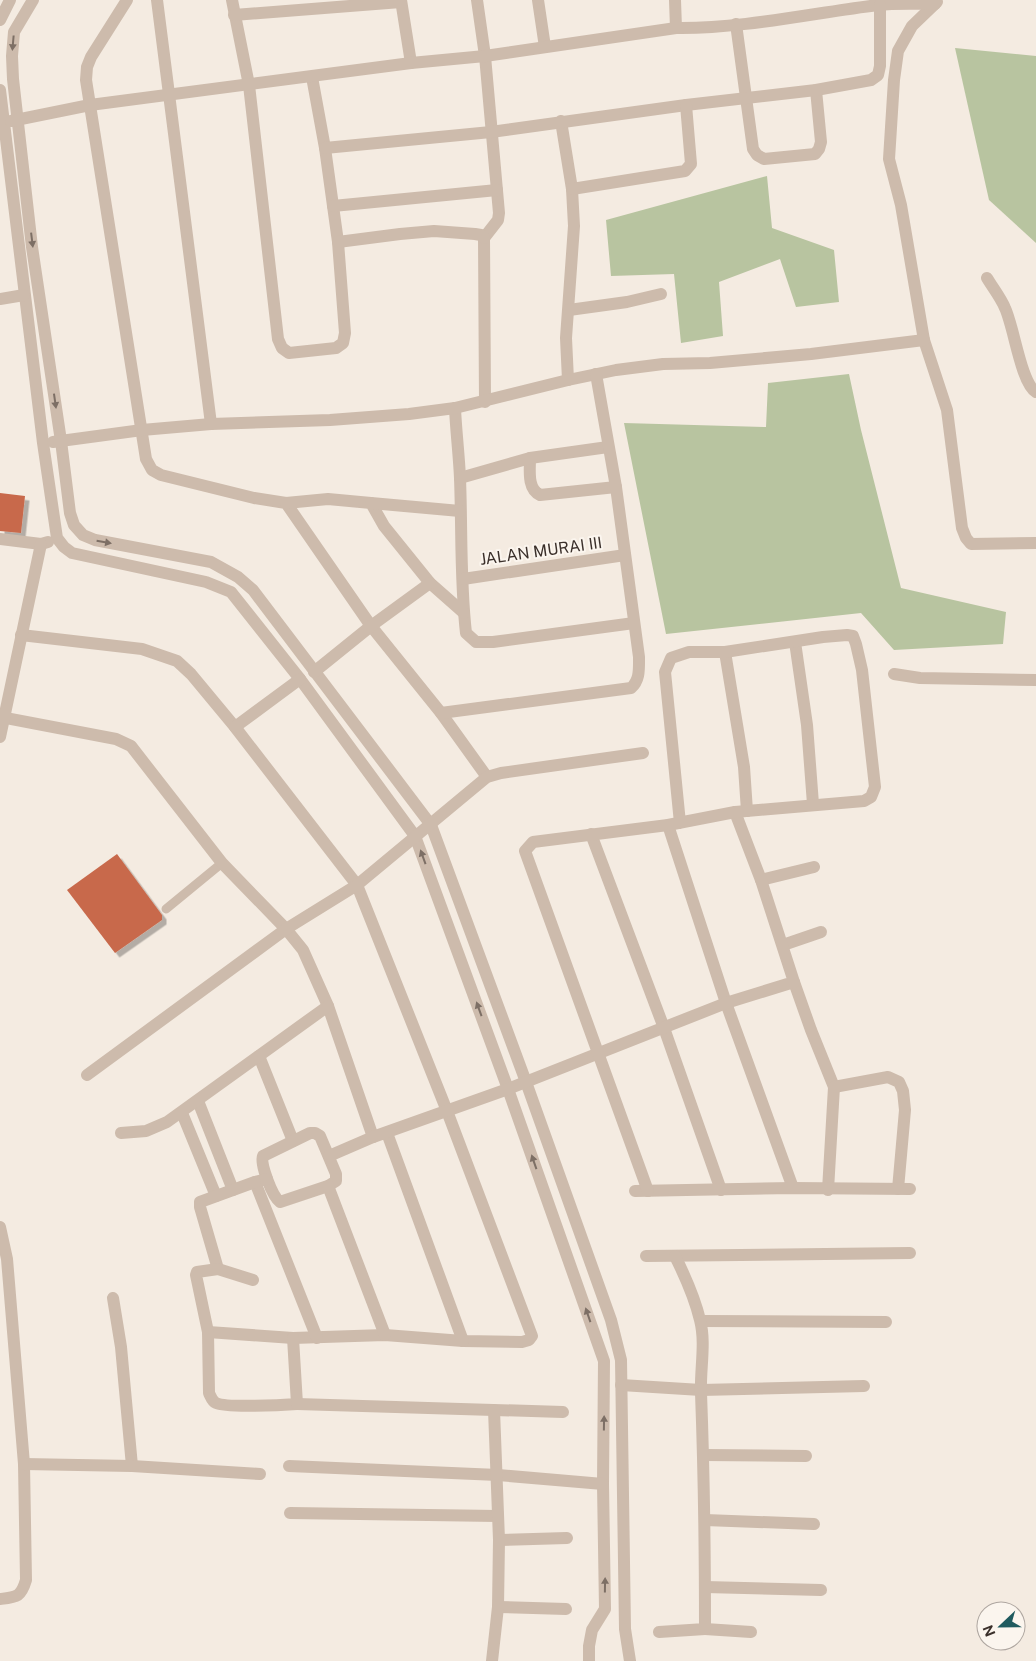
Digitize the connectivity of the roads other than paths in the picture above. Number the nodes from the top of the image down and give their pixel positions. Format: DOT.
graph roads {
  1 [pos="10,0"];
  2 [pos="33,0"];
  3 [pos="126,0"];
  4 [pos="157,0"];
  5 [pos="232,0"];
  6 [pos="477,0"];
  7 [pos="538,0"];
  8 [pos="675,0"];
  9 [pos="401,1"];
  10 [pos="938,2"];
  11 [pos="880,5"];
  12 [pos="234,15"];
  13 [pos="0,20"];
  14 [pos="736,24"];
  15 [pos="676,28"];
  16 [pos="545,47"];
  17 [pos="485,56"];
  18 [pos="411,63"];
  19 [pos="312,77"];
  20 [pos="249,84"];
  21 [pos="0,90"];
  22 [pos="816,90"];
  23 [pos="168,94"];
  24 [pos="745,98"];
  25 [pos="686,104"];
  26 [pos="90,105"];
  27 [pos="18,120"];
  28 [pos="4,121"];
  29 [pos="560,122"];
  30 [pos="491,132"];
  31 [pos="325,148"];
  32 [pos="572,189"];
  33 [pos="496,190"];
  34 [pos="333,206"];
  35 [pos="28,208"];
  36 [pos="14,211"];
  37 [pos="484,238"];
  38 [pos="338,242"];
  39 [pos="987,278"];
  40 [pos="661,294"];
  41 [pos="24,296"];
  42 [pos="0,299"];
  43 [pos="569,310"];
  44 [pos="924,340"];
  45 [pos="596,374"];
  46 [pos="568,380"];
  47 [pos="1036,392"];
  48 [pos="485,402"];
  49 [pos="455,408"];
  50 [pos="212,424"];
  51 [pos="142,430"];
  52 [pos="61,441"];
  53 [pos="43,442"];
  54 [pos="608,447"];
  55 [pos="530,458"];
  56 [pos="460,478"];
  57 [pos="616,487"];
  58 [pos="286,503"];
  59 [pos="371,504"];
  60 [pos="460,511"];
  61 [pos="57,538"];
  62 [pos="0,539"];
  63 [pos="1036,543"];
  64 [pos="41,544"];
  65 [pos="624,555"];
  66 [pos="463,578"];
  67 [pos="430,583"];
  68 [pos="464,614"];
  69 [pos="634,623"];
  70 [pos="371,626"];
  71 [pos="21,635"];
  72 [pos="292,642"];
  73 [pos="796,642"];
  74 [pos="726,652"];
  75 [pos="279,654"];
  76 [pos="314,672"];
  77 [pos="894,674"];
  78 [pos="300,679"];
  79 [pos="1036,680"];
  80 [pos="441,713"];
  81 [pos="2,718"];
  82 [pos="235,727"];
  83 [pos="0,737"];
  84 [pos="643,753"];
  85 [pos="487,777"];
  86 [pos="813,804"];
  87 [pos="741,812"];
  88 [pos="674,824"];
  89 [pos="431,825"];
  90 [pos="591,834"];
  91 [pos="415,836"];
  92 [pos="222,862"];
  93 [pos="814,867"];
  94 [pos="761,880"];
  95 [pos="357,885"];
  96 [pos="166,910"];
  97 [pos="286,929"];
  98 [pos="821,932"];
  99 [pos="783,945"];
  100 [pos="794,982"];
  101 [pos="726,1004"];
  102 [pos="328,1006"];
  103 [pos="664,1028"];
  104 [pos="598,1053"];
  105 [pos="259,1056"];
  106 [pos="87,1075"];
  107 [pos="526,1082"];
  108 [pos="834,1087"];
  109 [pos="508,1089"];
  110 [pos="198,1101"];
  111 [pos="447,1111"];
  112 [pos="182,1112"];
  113 [pos="121,1133"];
  114 [pos="387,1133"];
  115 [pos="373,1137"];
  116 [pos="293,1141"];
  117 [pos="329,1156"];
  118 [pos="261,1180"];
  119 [pos="328,1186"];
  120 [pos="793,1188"];
  121 [pos="233,1190"];
  122 [pos="721,1190"];
  123 [pos="828,1190"];
  124 [pos="216,1196"];
  125 [pos="0,1227"];
  126 [pos="910,1253"];
  127 [pos="646,1256"];
  128 [pos="675,1256"];
  129 [pos="218,1270"];
  130 [pos="253,1280"];
  131 [pos="113,1298"];
  132 [pos="700,1321"];
  133 [pos="886,1322"];
  134 [pos="208,1332"];
  135 [pos="385,1335"];
  136 [pos="293,1338"];
  137 [pos="317,1338"];
  138 [pos="463,1341"];
  139 [pos="621,1360"];
  140 [pos="604,1361"];
  141 [pos="622,1385"];
  142 [pos="864,1386"];
  143 [pos="701,1390"];
  144 [pos="297,1404"];
  145 [pos="494,1410"];
  146 [pos="563,1412"];
  147 [pos="704,1455"];
  148 [pos="806,1456"];
  149 [pos="24,1464"];
  150 [pos="132,1466"];
  151 [pos="289,1466"];
  152 [pos="260,1474"];
  153 [pos="498,1475"];
  154 [pos="603,1484"];
  155 [pos="290,1513"];
  156 [pos="498,1516"];
  157 [pos="705,1520"];
  158 [pos="814,1524"];
  159 [pos="566,1538"];
  160 [pos="499,1540"];
  161 [pos="705,1587"];
  162 [pos="821,1590"];
  163 [pos="0,1599"];
  164 [pos="498,1607"];
  165 [pos="566,1609"];
  166 [pos="705,1629"];
  167 [pos="659,1632"];
  168 [pos="750,1632"];
  169 [pos="492,1661"];
  170 [pos="589,1661"];
  171 [pos="630,1661"];
  1 -- 13 [label="street"];
  2 -- 27 [label="street, one-way"];
  3 -- 26 [label="street"];
  4 -- 23 [label="street"];
  5 -- 12 [label="street"];
  6 -- 17 [label="street"];
  7 -- 16 [label="street"];
  8 -- 15 [label="street"];
  9 -- 12 [label="street"];
  9 -- 18 [label="street"];
  10 -- 11 [label="street"];
  10 -- 44 [label="street"];
  11 -- 14 [label="street"];
  11 -- 22 [label="street"];
  12 -- 20 [label="street"];
  14 -- 15 [label="street"];
  14 -- 24 [label="street"];
  15 -- 16 [label="street"];
  16 -- 17 [label="street"];
  17 -- 18 [label="street"];
  17 -- 30 [label="street"];
  18 -- 19 [label="street"];
  19 -- 20 [label="street"];
  19 -- 31 [label="street"];
  20 -- 23 [label="street"];
  20 -- 38 [label="street"];
  21 -- 28 [label="street"];
  22 -- 24 [label="street"];
  22 -- 24 [label="street"];
  23 -- 26 [label="street"];
  23 -- 50 [label="street"];
  24 -- 25 [label="street"];
  25 -- 29 [label="street"];
  25 -- 32 [label="street"];
  26 -- 27 [label="street"];
  26 -- 51 [label="street"];
  27 -- 28 [label="street"];
  27 -- 35 [label="street"];
  28 -- 36 [label="street"];
  29 -- 30 [label="street"];
  29 -- 32 [label="street"];
  30 -- 31 [label="street"];
  30 -- 33 [label="street"];
  31 -- 34 [label="street"];
  32 -- 43 [label="street"];
  33 -- 34 [label="street"];
  33 -- 37 [label="street"];
  34 -- 38 [label="street"];
  35 -- 36 [label="street"];
  35 -- 52 [label="street, one-way"];
  36 -- 41 [label="street"];
  37 -- 38 [label="street"];
  37 -- 48 [label="street"];
  39 -- 47 [label="street"];
  40 -- 43 [label="street"];
  41 -- 42 [label="street"];
  41 -- 53 [label="street"];
  43 -- 46 [label="street"];
  44 -- 45 [label="street"];
  44 -- 63 [label="street"];
  45 -- 46 [label="street"];
  45 -- 54 [label="street"];
  46 -- 48 [label="street"];
  48 -- 49 [label="street"];
  49 -- 50 [label="street"];
  49 -- 56 [label="street"];
  50 -- 51 [label="street"];
  51 -- 52 [label="street"];
  51 -- 58 [label="street"];
  52 -- 53 [label="street"];
  52 -- 72 [label="street, one-way"];
  53 -- 61 [label="street"];
  54 -- 55 [label="street"];
  54 -- 57 [label="street"];
  55 -- 56 [label="street"];
  55 -- 57 [label="street"];
  56 -- 60 [label="street"];
  57 -- 65 [label="street"];
  58 -- 59 [label="street"];
  58 -- 70 [label="street"];
  59 -- 60 [label="street"];
  59 -- 67 [label="street"];
  60 -- 66 [label="street"];
  61 -- 64 [label="street"];
  61 -- 75 [label="street"];
  62 -- 64 [label="street"];
  64 -- 71 [label="street"];
  65 -- 66 [label="street, JALAN MURAI III"];
  65 -- 69 [label="street"];
  66 -- 68 [label="street"];
  67 -- 68 [label="street"];
  67 -- 70 [label="street"];
  68 -- 69 [label="street"];
  69 -- 80 [label="street"];
  70 -- 76 [label="street"];
  70 -- 80 [label="street"];
  71 -- 81 [label="street"];
  71 -- 82 [label="street"];
  72 -- 75 [label="street"];
  72 -- 76 [label="street"];
  73 -- 74 [label="street"];
  73 -- 86 [label="street"];
  73 -- 86 [label="street"];
  74 -- 87 [label="street"];
  74 -- 88 [label="street"];
  75 -- 78 [label="street"];
  76 -- 89 [label="street"];
  77 -- 79 [label="street"];
  78 -- 82 [label="street"];
  78 -- 91 [label="street"];
  80 -- 85 [label="street"];
  81 -- 83 [label="street"];
  81 -- 92 [label="street"];
  82 -- 95 [label="street"];
  84 -- 85 [label="street"];
  85 -- 89 [label="street"];
  86 -- 87 [label="street"];
  87 -- 88 [label="street"];
  87 -- 94 [label="street"];
  88 -- 90 [label="street"];
  88 -- 101 [label="street"];
  89 -- 91 [label="street"];
  89 -- 107 [label="street"];
  90 -- 103 [label="street"];
  90 -- 104 [label="street"];
  91 -- 95 [label="street"];
  109 -- 91 [label="street, one-way"];
  92 -- 96 [label="lane"];
  92 -- 97 [label="street"];
  93 -- 94 [label="street"];
  94 -- 99 [label="street"];
  95 -- 97 [label="street"];
  95 -- 111 [label="street"];
  97 -- 102 [label="street"];
  97 -- 106 [label="street"];
  98 -- 99 [label="street"];
  99 -- 100 [label="street"];
  100 -- 101 [label="street"];
  100 -- 108 [label="street"];
  101 -- 103 [label="street"];
  101 -- 120 [label="street"];
  102 -- 105 [label="street"];
  102 -- 115 [label="street"];
  103 -- 104 [label="street"];
  103 -- 122 [label="street"];
  104 -- 107 [label="street"];
  104 -- 122 [label="street"];
  105 -- 110 [label="street"];
  105 -- 116 [label="street"];
  107 -- 109 [label="street"];
  107 -- 139 [label="street"];
  108 -- 123 [label="street"];
  108 -- 123 [label="street"];
  109 -- 111 [label="street"];
  140 -- 109 [label="street, one-way"];
  110 -- 112 [label="street"];
  110 -- 121 [label="street"];
  111 -- 114 [label="street"];
  111 -- 138 [label="street"];
  112 -- 113 [label="street"];
  112 -- 124 [label="street"];
  114 -- 115 [label="street"];
  114 -- 138 [label="street"];
  115 -- 117 [label="street"];
  116 -- 117 [label="street"];
  116 -- 118 [label="street"];
  117 -- 119 [label="street"];
  118 -- 119 [label="street"];
  118 -- 121 [label="street"];
  118 -- 137 [label="street"];
  119 -- 135 [label="street"];
  120 -- 122 [label="street"];
  120 -- 123 [label="street"];
  121 -- 124 [label="street"];
  124 -- 129 [label="street"];
  125 -- 149 [label="street"];
  126 -- 128 [label="street"];
  127 -- 128 [label="street"];
  128 -- 132 [label="street"];
  129 -- 130 [label="street"];
  129 -- 134 [label="street"];
  131 -- 150 [label="street"];
  132 -- 133 [label="street"];
  132 -- 143 [label="street"];
  134 -- 136 [label="street"];
  134 -- 144 [label="street"];
  135 -- 137 [label="street"];
  135 -- 138 [label="street"];
  136 -- 137 [label="street"];
  136 -- 144 [label="street"];
  139 -- 140 [label="street"];
  139 -- 141 [label="street"];
  154 -- 140 [label="street, one-way"];
  141 -- 143 [label="street"];
  141 -- 171 [label="street"];
  142 -- 143 [label="street"];
  143 -- 147 [label="street"];
  144 -- 145 [label="street"];
  145 -- 146 [label="street"];
  145 -- 153 [label="street"];
  147 -- 148 [label="street"];
  147 -- 157 [label="street"];
  149 -- 150 [label="street"];
  149 -- 163 [label="street"];
  150 -- 152 [label="street"];
  151 -- 153 [label="street"];
  153 -- 154 [label="street"];
  153 -- 156 [label="street"];
  170 -- 154 [label="street, one-way"];
  155 -- 156 [label="street"];
  156 -- 160 [label="street"];
  157 -- 158 [label="street"];
  157 -- 161 [label="street"];
  159 -- 160 [label="street"];
  160 -- 164 [label="street"];
  161 -- 162 [label="street"];
  161 -- 166 [label="street"];
  164 -- 165 [label="street"];
  164 -- 169 [label="street"];
  166 -- 167 [label="street"];
  166 -- 168 [label="street"];
}
